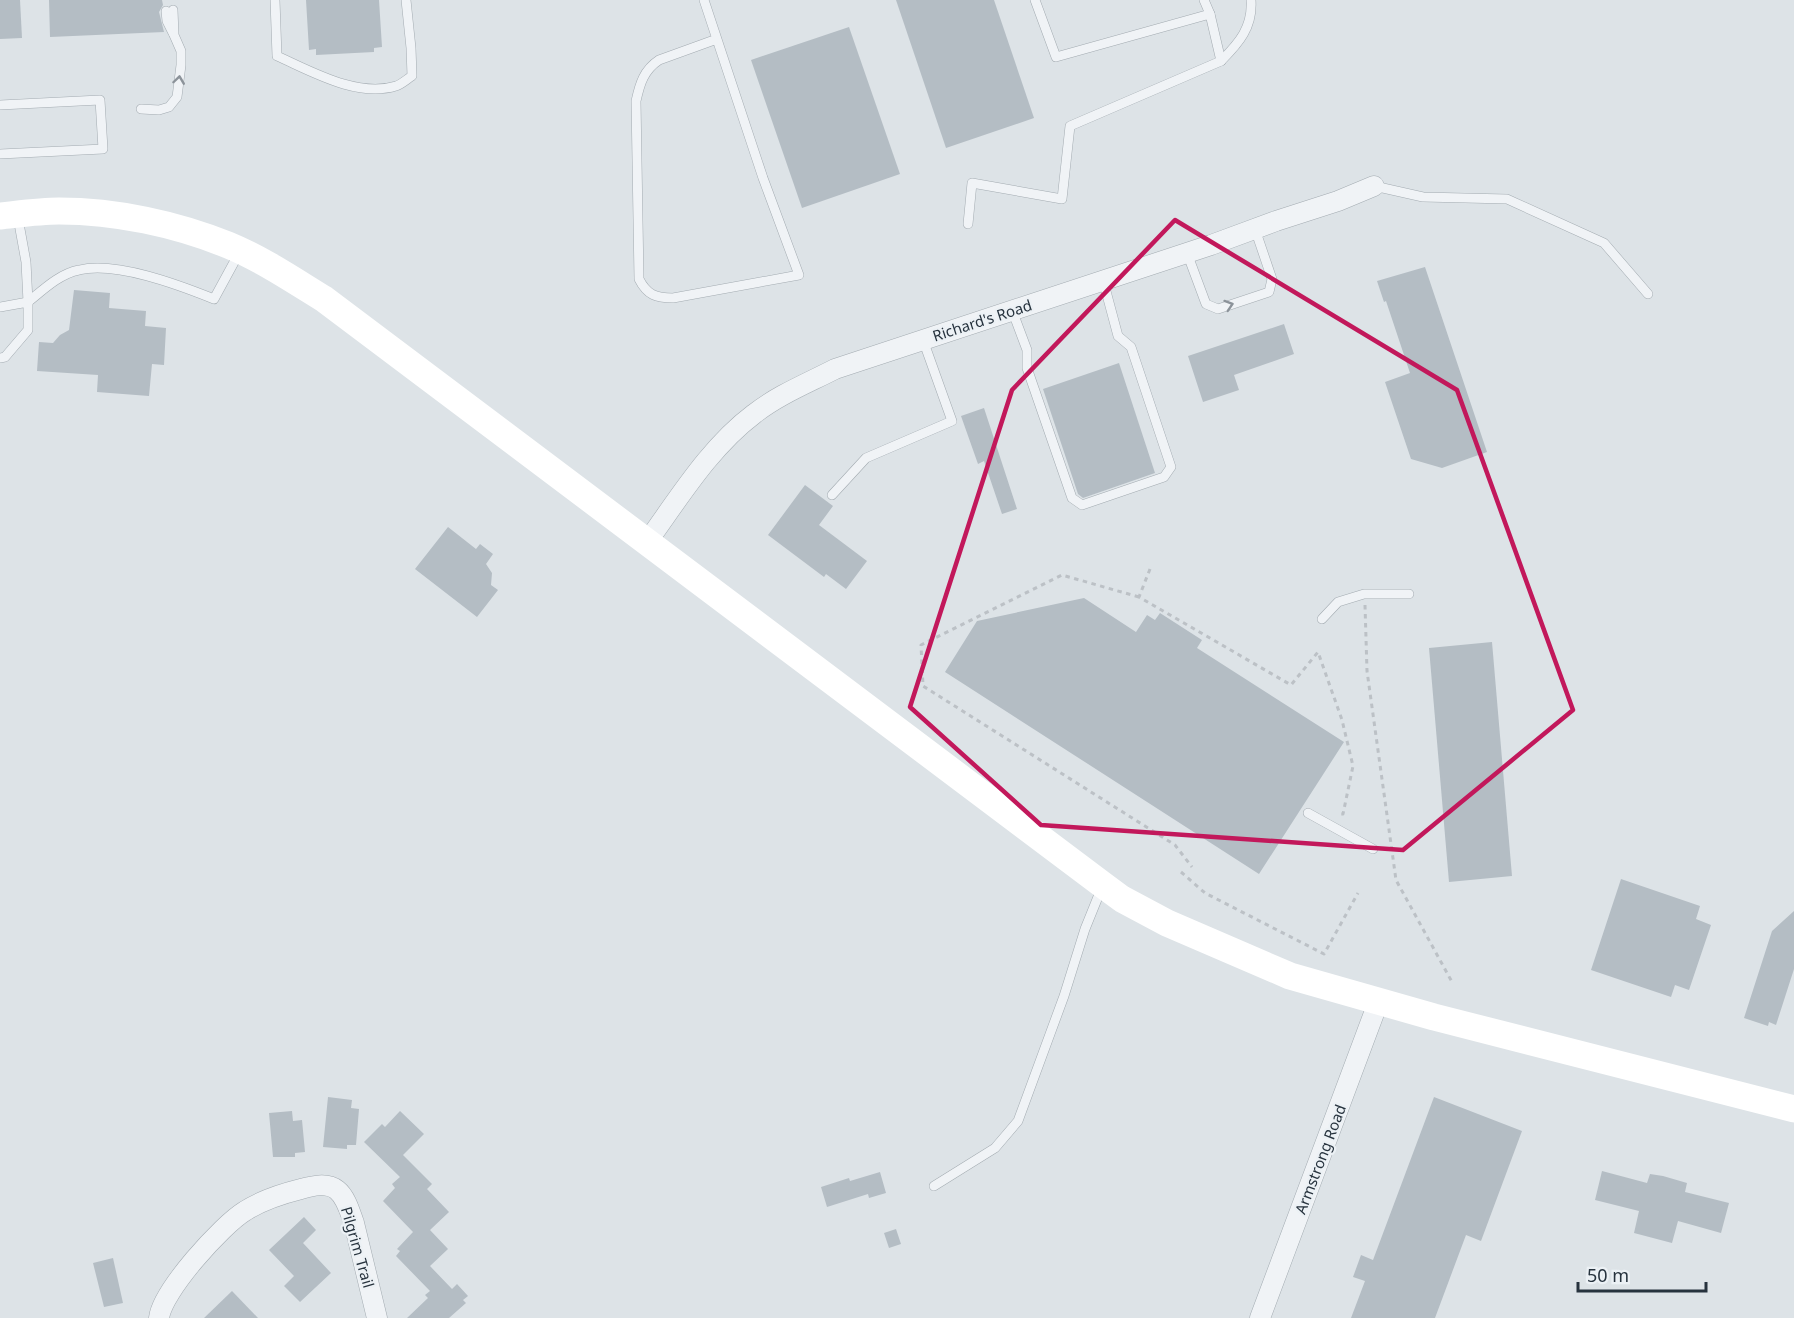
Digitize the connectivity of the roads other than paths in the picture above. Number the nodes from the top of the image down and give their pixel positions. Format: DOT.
graph roads {
  1 [pos="275,0"];
  2 [pos="406,0"];
  3 [pos="704,0"];
  4 [pos="1035,0"];
  5 [pos="1203,0"];
  6 [pos="1251,0"];
  7 [pos="170,11"];
  8 [pos="1210,14"];
  9 [pos="717,39"];
  10 [pos="1221,61"];
  11 [pos="0,105"];
  12 [pos="141,109"];
  13 [pos="0,154"];
  14 [pos="1374,186"];
  15 [pos="9,215"];
  16 [pos="968,224"];
  17 [pos="1255,229"];
  18 [pos="240,251"];
  19 [pos="1187,253"];
  20 [pos="1103,280"];
  21 [pos="1648,294"];
  22 [pos="28,302"];
  23 [pos="0,307"];
  24 [pos="1012,310"];
  25 [pos="923,340"];
  26 [pos="0,358"];
  27 [pos="832,495"];
  28 [pos="647,542"];
  29 [pos="1408,594"];
  30 [pos="1322,619"];
  31 [pos="1308,813"];
  32 [pos="1373,849"];
  33 [pos="1103,885"];
  34 [pos="1379,1000"];
  35 [pos="1794,1109"];
  36 [pos="934,1186"];
  37 [pos="160,1313"];
  38 [pos="377,1318"];
  39 [pos="1260,1318"];
  1 -- 2 [label="lane"];
  3 -- 9 [label="lane"];
  4 -- 8 [label="lane"];
  5 -- 8 [label="lane"];
  6 -- 10 [label="lane"];
  12 -- 7 [label="lane, one-way"];
  8 -- 10 [label="lane"];
  9 -- 9 [label="lane"];
  10 -- 16 [label="lane"];
  11 -- 13 [label="lane"];
  14 -- 17 [label="street, Richard's Road"];
  14 -- 21 [label="lane"];
  15 -- 18 [label="street"];
  15 -- 22 [label="lane"];
  17 -- 19 [label="street, Richard's Road"];
  19 -- 17 [label="lane, one-way"];
  18 -- 22 [label="lane"];
  18 -- 28 [label="street"];
  19 -- 20 [label="street, Richard's Road"];
  20 -- 24 [label="street, Richard's Road"];
  20 -- 24 [label="lane"];
  22 -- 23 [label="lane"];
  22 -- 26 [label="lane"];
  24 -- 25 [label="street, Richard's Road"];
  25 -- 27 [label="lane"];
  25 -- 28 [label="street, Richard's Road"];
  28 -- 33 [label="street"];
  29 -- 30 [label="lane"];
  31 -- 32 [label="lane"];
  33 -- 34 [label="street"];
  33 -- 36 [label="lane"];
  34 -- 35 [label="street"];
  34 -- 39 [label="street, Armstrong Road"];
  37 -- 38 [label="street, Pilgrim Trail"];
}
